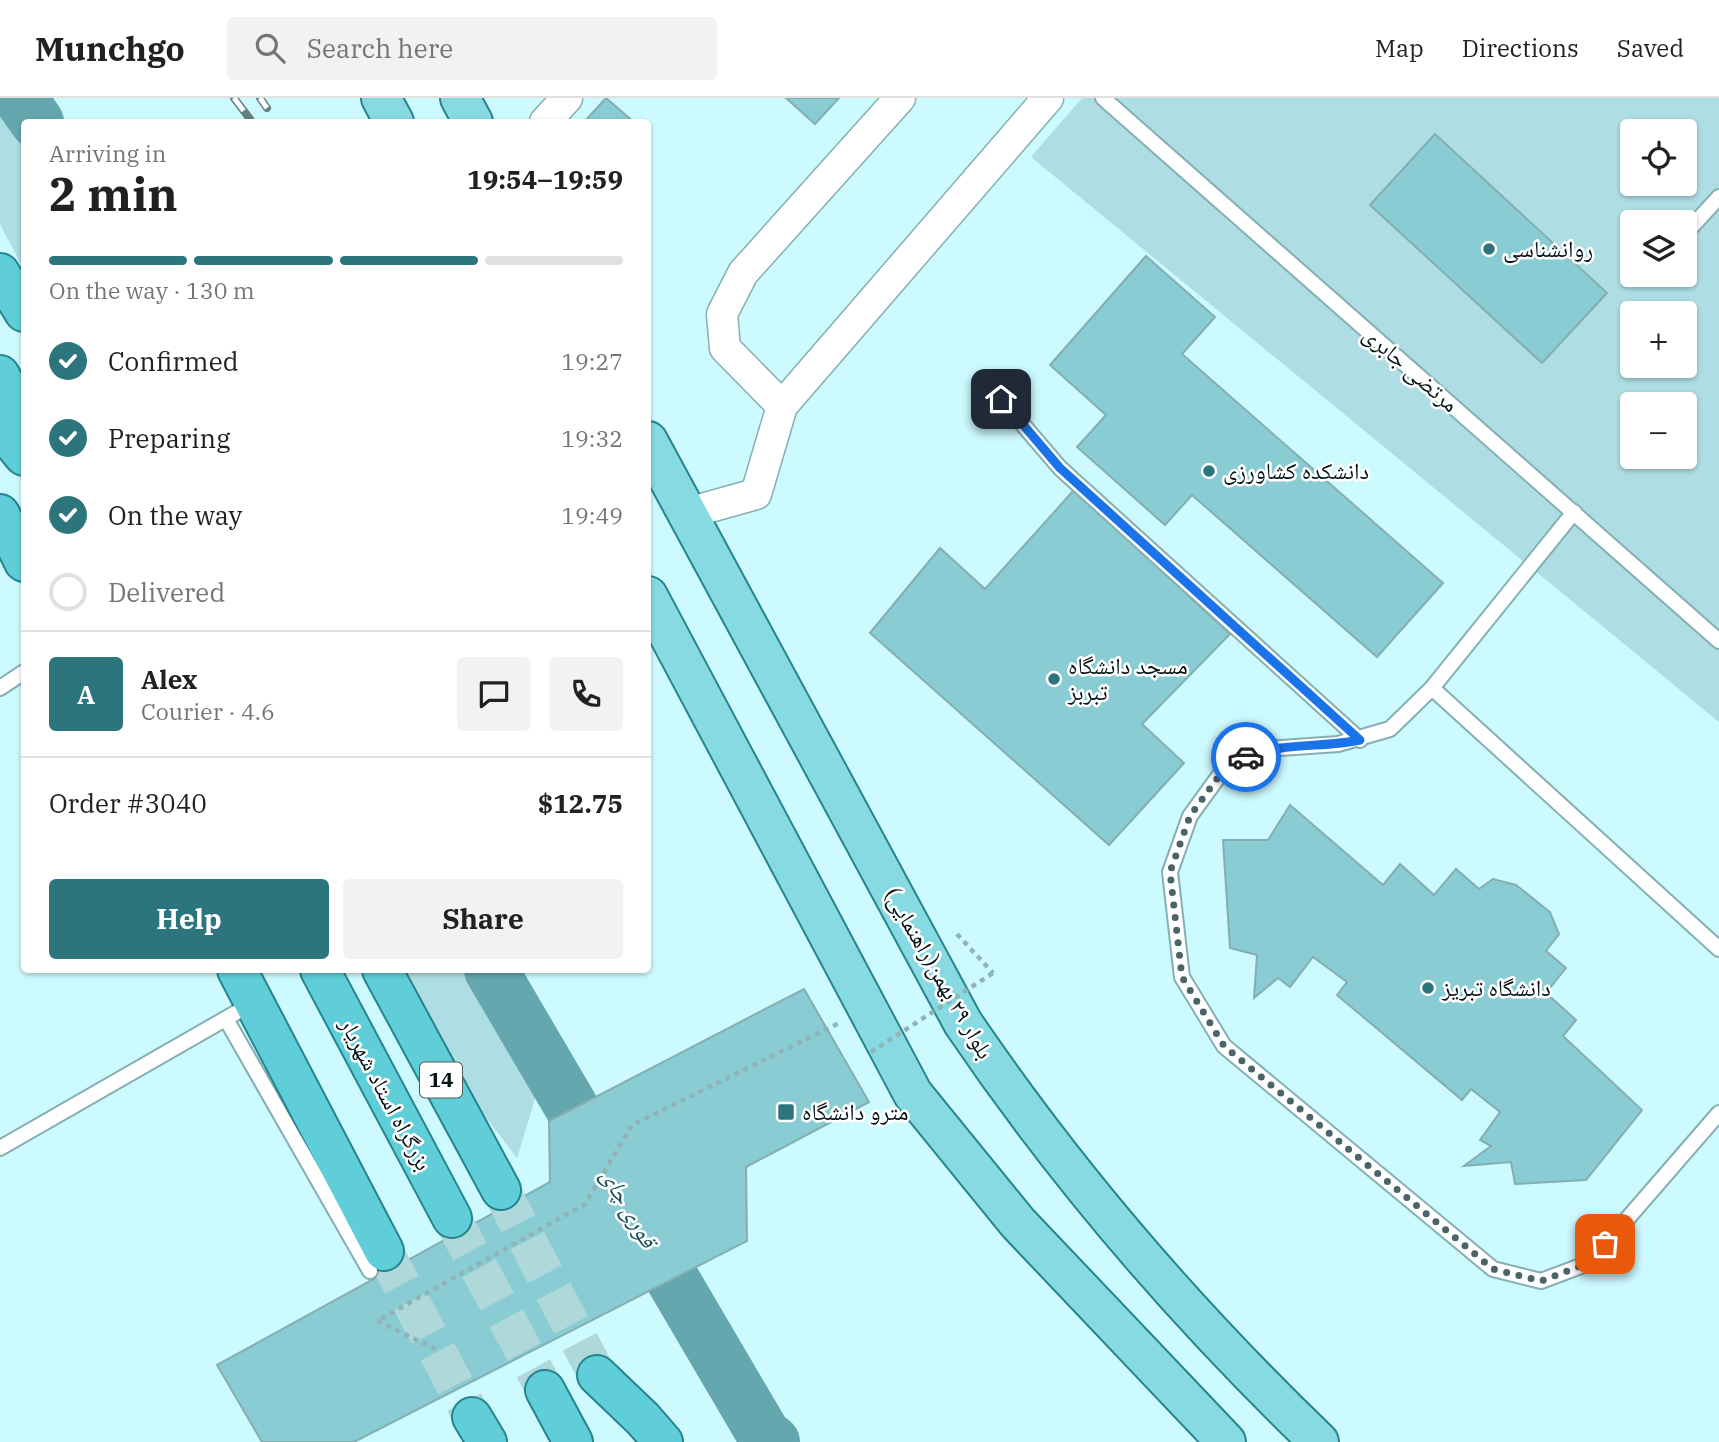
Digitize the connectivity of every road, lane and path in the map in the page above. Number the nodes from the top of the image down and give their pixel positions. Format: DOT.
graph roads {
  1 [pos="381,98"];
  2 [pos="460,98"];
  3 [pos="567,98"];
  4 [pos="900,98"];
  5 [pos="1048,98"];
  6 [pos="1102,98"];
  7 [pos="392,119"];
  8 [pos="471,119"];
  9 [pos="548,119"];
  10 [pos="1719,197"];
  11 [pos="1697,221"];
  12 [pos="0,273"];
  13 [pos="21,307"];
  14 [pos="0,375"];
  15 [pos="1001,399"];
  16 [pos="782,406"];
  17 [pos="21,415"];
  18 [pos="0,427"];
  19 [pos="651,445"];
  20 [pos="21,452"];
  21 [pos="1574,512"];
  22 [pos="688,513"];
  23 [pos="0,514"];
  24 [pos="21,556"];
  25 [pos="651,602"];
  26 [pos="1719,641"];
  27 [pos="21,674"];
  28 [pos="0,688"];
  29 [pos="1432,688"];
  30 [pos="1360,740"];
  31 [pos="957,934"];
  32 [pos="1719,949"];
  33 [pos="237,973"];
  34 [pos="322,973"];
  35 [pos="384,973"];
  36 [pos="868,1008"];
  37 [pos="240,1011"];
  38 [pos="871,1052"];
  39 [pos="1719,1112"];
  40 [pos="0,1148"];
  41 [pos="501,1191"];
  42 [pos="452,1218"];
  43 [pos="377,1261"];
  44 [pos="436,1349"];
  45 [pos="545,1390"];
  46 [pos="573,1442"];
  47 [pos="634,1442"];
  48 [pos="663,1442"];
  49 [pos="1226,1442"];
  50 [pos="1319,1442"];
  1 -- 7 [label="main road"];
  2 -- 8 [label="main road"];
  3 -- 9 [label="street"];
  4 -- 16 [label="street"];
  5 -- 16 [label="street"];
  6 -- 21 [label="lane, مرتضی جابری"];
  10 -- 11 [label="lane"];
  12 -- 13 [label="highway"];
  14 -- 17 [label="highway"];
  15 -- 30 [label="lane"];
  16 -- 22 [label="street"];
  18 -- 20 [label="highway"];
  19 -- 22 [label="main road, بلوار ٢٩ بهمن(راهنمایی)"];
  21 -- 26 [label="lane, مرتضی جابری"];
  21 -- 29 [label="lane"];
  22 -- 50 [label="main road, بلوار ٢٩ بهمن(راهنمایی)"];
  23 -- 24 [label="highway"];
  25 -- 36 [label="main road"];
  27 -- 28 [label="lane"];
  29 -- 30 [label="lane"];
  29 -- 32 [label="lane"];
  30 -- 39 [label="lane"];
  31 -- 38 [label="path, bridge"];
  33 -- 37 [label="highway"];
  34 -- 42 [label="highway, بزرگراه استاد شهریار"];
  35 -- 41 [label="highway, 14"];
  36 -- 44 [label="path"];
  36 -- 49 [label="main road"];
  37 -- 40 [label="lane"];
  37 -- 43 [label="highway"];
  45 -- 46 [label="highway"];
  47 -- 48 [label="highway"];
}
